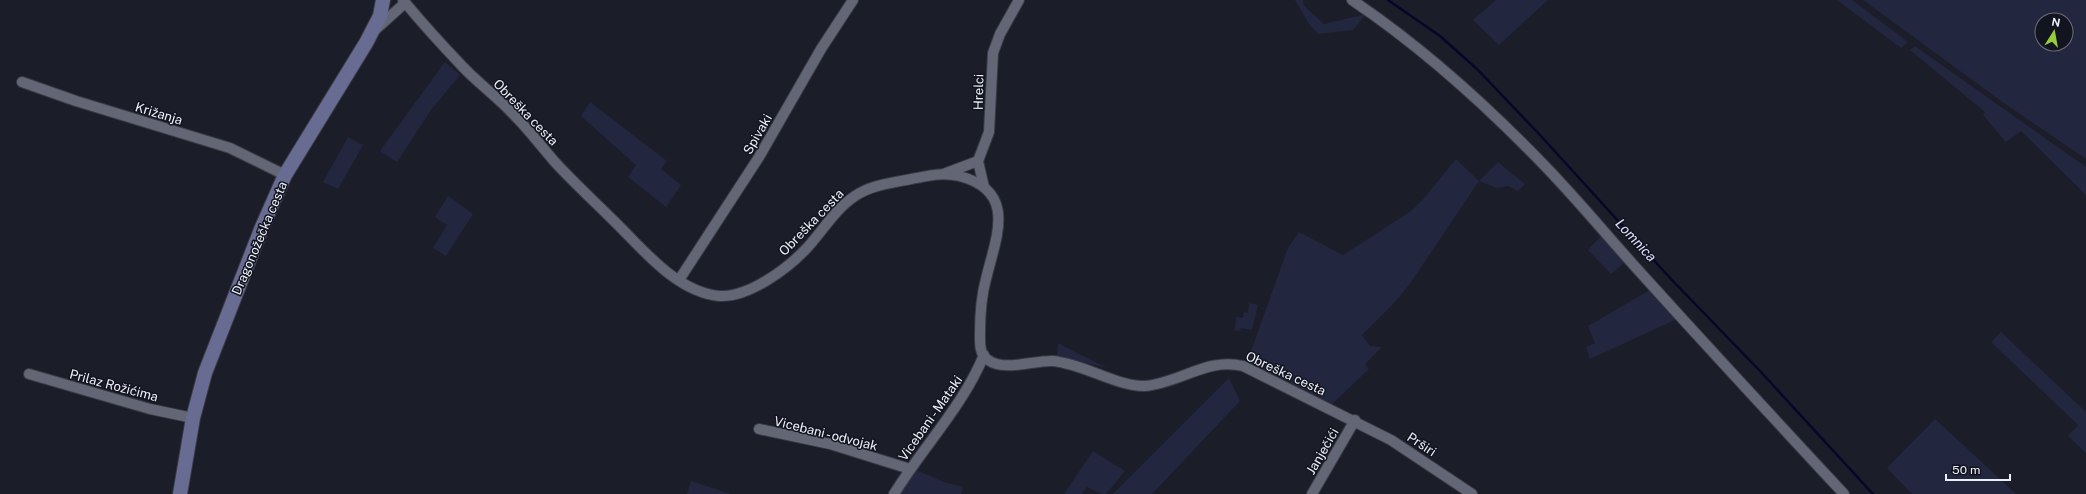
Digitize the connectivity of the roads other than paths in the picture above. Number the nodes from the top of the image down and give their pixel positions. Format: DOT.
graph roads {
  1 [pos="383,0"];
  2 [pos="852,0"];
  3 [pos="1019,0"];
  4 [pos="1352,0"];
  5 [pos="404,1"];
  6 [pos="371,34"];
  7 [pos="22,82"];
  8 [pos="978,161"];
  9 [pos="944,173"];
  10 [pos="285,175"];
  11 [pos="984,187"];
  12 [pos="680,280"];
  13 [pos="984,355"];
  14 [pos="29,374"];
  15 [pos="193,418"];
  16 [pos="1355,420"];
  17 [pos="759,430"];
  18 [pos="910,469"];
  19 [pos="180,494"];
  20 [pos="894,494"];
  21 [pos="1312,494"];
  22 [pos="1472,494"];
  23 [pos="1844,494"];
  1 -- 6 [label="main road, Dragonožečka cesta"];
  2 -- 12 [label="street, Spivaki"];
  3 -- 8 [label="street, Hrelci"];
  4 -- 23 [label="street"];
  5 -- 6 [label="street"];
  5 -- 12 [label="street, Obreška cesta"];
  6 -- 10 [label="main road, Dragonožečka cesta"];
  7 -- 10 [label="street, Križanja"];
  8 -- 9 [label="street"];
  8 -- 11 [label="street"];
  9 -- 11 [label="street, Obreška cesta"];
  9 -- 12 [label="street, Obreška cesta"];
  10 -- 15 [label="main road, Dragonožečka cesta"];
  11 -- 13 [label="street"];
  13 -- 16 [label="street, Obreška cesta"];
  13 -- 18 [label="street, Vicebani - Mataki"];
  14 -- 15 [label="street, Prilaz Rožićima"];
  15 -- 19 [label="main road, Dragonožečka cesta"];
  16 -- 21 [label="street, Janječići"];
  16 -- 22 [label="street, Prširi"];
  17 -- 18 [label="street, Vicebani - odvojak"];
  18 -- 20 [label="street, Vicebani - Mataki"];
}
